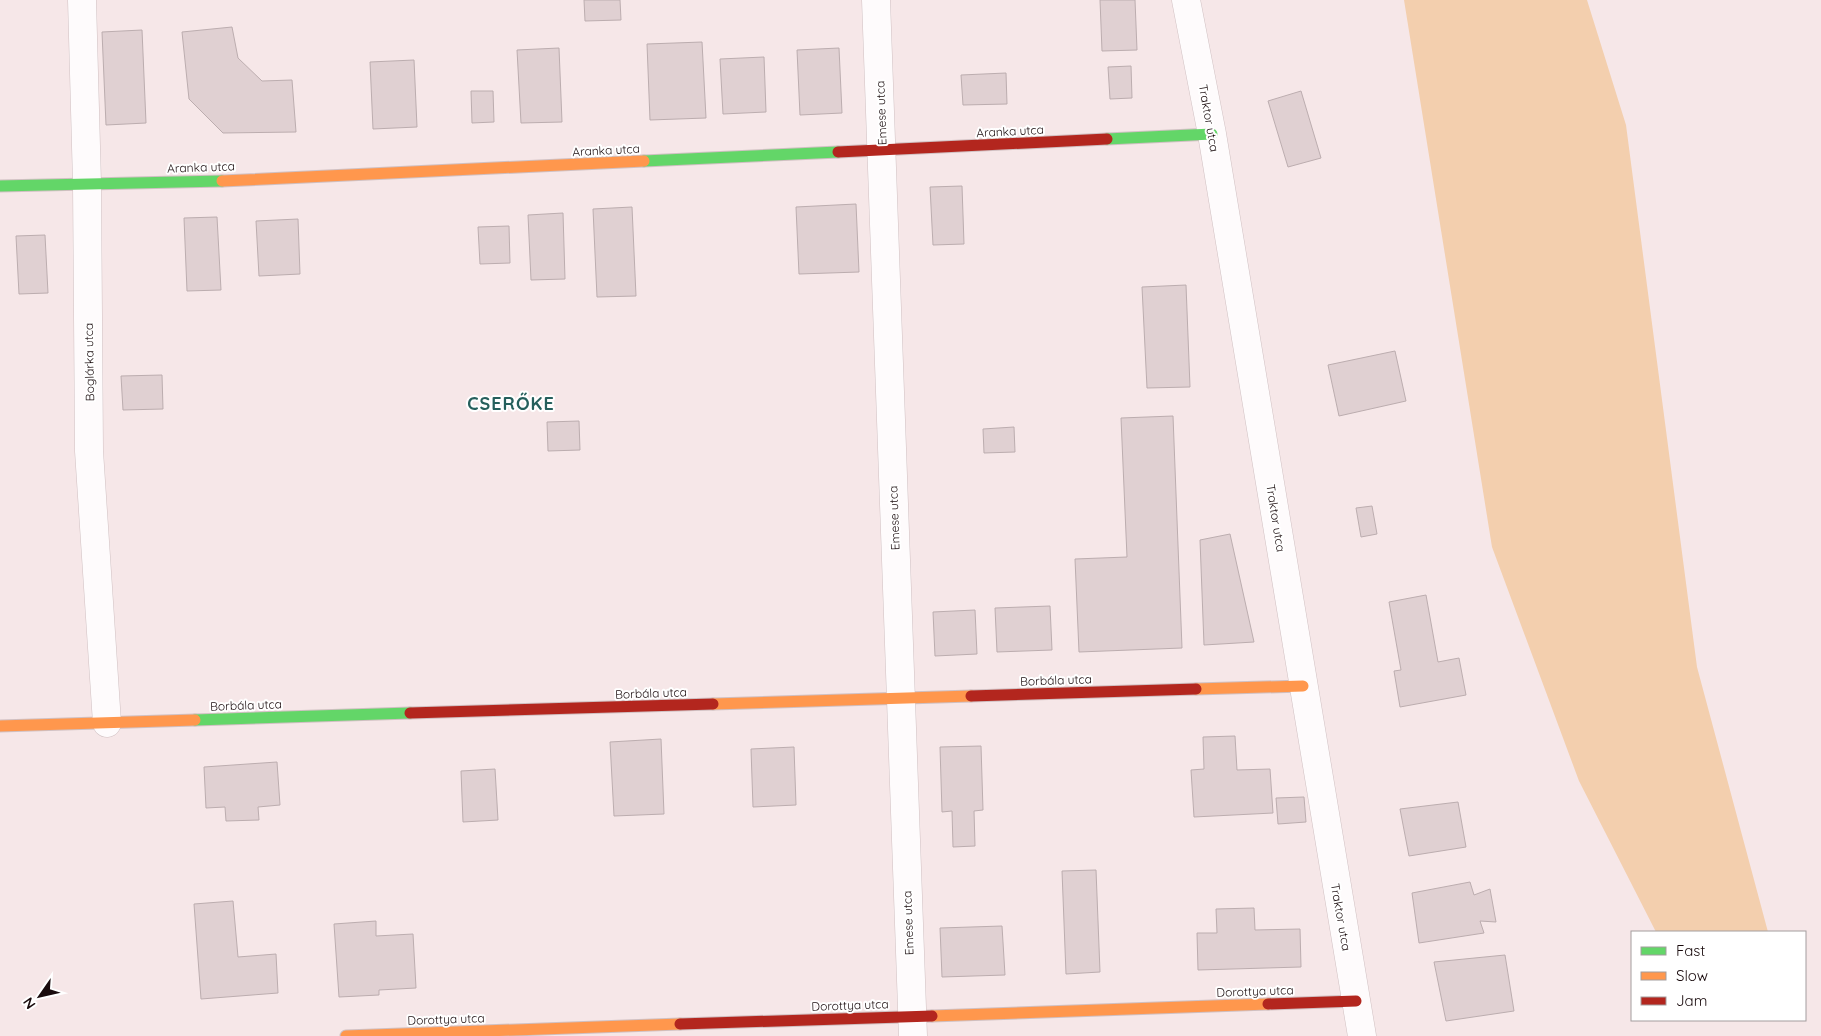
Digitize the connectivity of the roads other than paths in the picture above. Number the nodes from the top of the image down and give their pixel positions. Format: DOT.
graph roads {
  1 [pos="82,0"];
  2 [pos="876,0"];
  3 [pos="1186,0"];
  4 [pos="1212,134"];
  5 [pos="882,151"];
  6 [pos="87,183"];
  7 [pos="0,186"];
  8 [pos="1303,686"];
  9 [pos="900,699"];
  10 [pos="108,723"];
  11 [pos="0,726"];
  12 [pos="1356,1001"];
  13 [pos="912,1026"];
  14 [pos="346,1036"];
  15 [pos="1362,1036"];
  1 -- 6 [label="street, Boglárka utca"];
  2 -- 5 [label="street, Emese utca"];
  3 -- 4 [label="street, Traktor utca"];
  4 -- 5 [label="street, Aranka utca"];
  4 -- 8 [label="street, Traktor utca"];
  5 -- 6 [label="street, Aranka utca"];
  5 -- 9 [label="street, Emese utca"];
  6 -- 7 [label="street, Aranka utca"];
  6 -- 10 [label="street, Boglárka utca"];
  8 -- 9 [label="street, Borbála utca"];
  8 -- 12 [label="street, Traktor utca"];
  9 -- 10 [label="street, Borbála utca"];
  9 -- 13 [label="street, Emese utca"];
  10 -- 11 [label="street, Borbála utca"];
  12 -- 13 [label="street, Dorottya utca"];
  12 -- 15 [label="street, Traktor utca"];
  13 -- 14 [label="street, Dorottya utca"];
}
